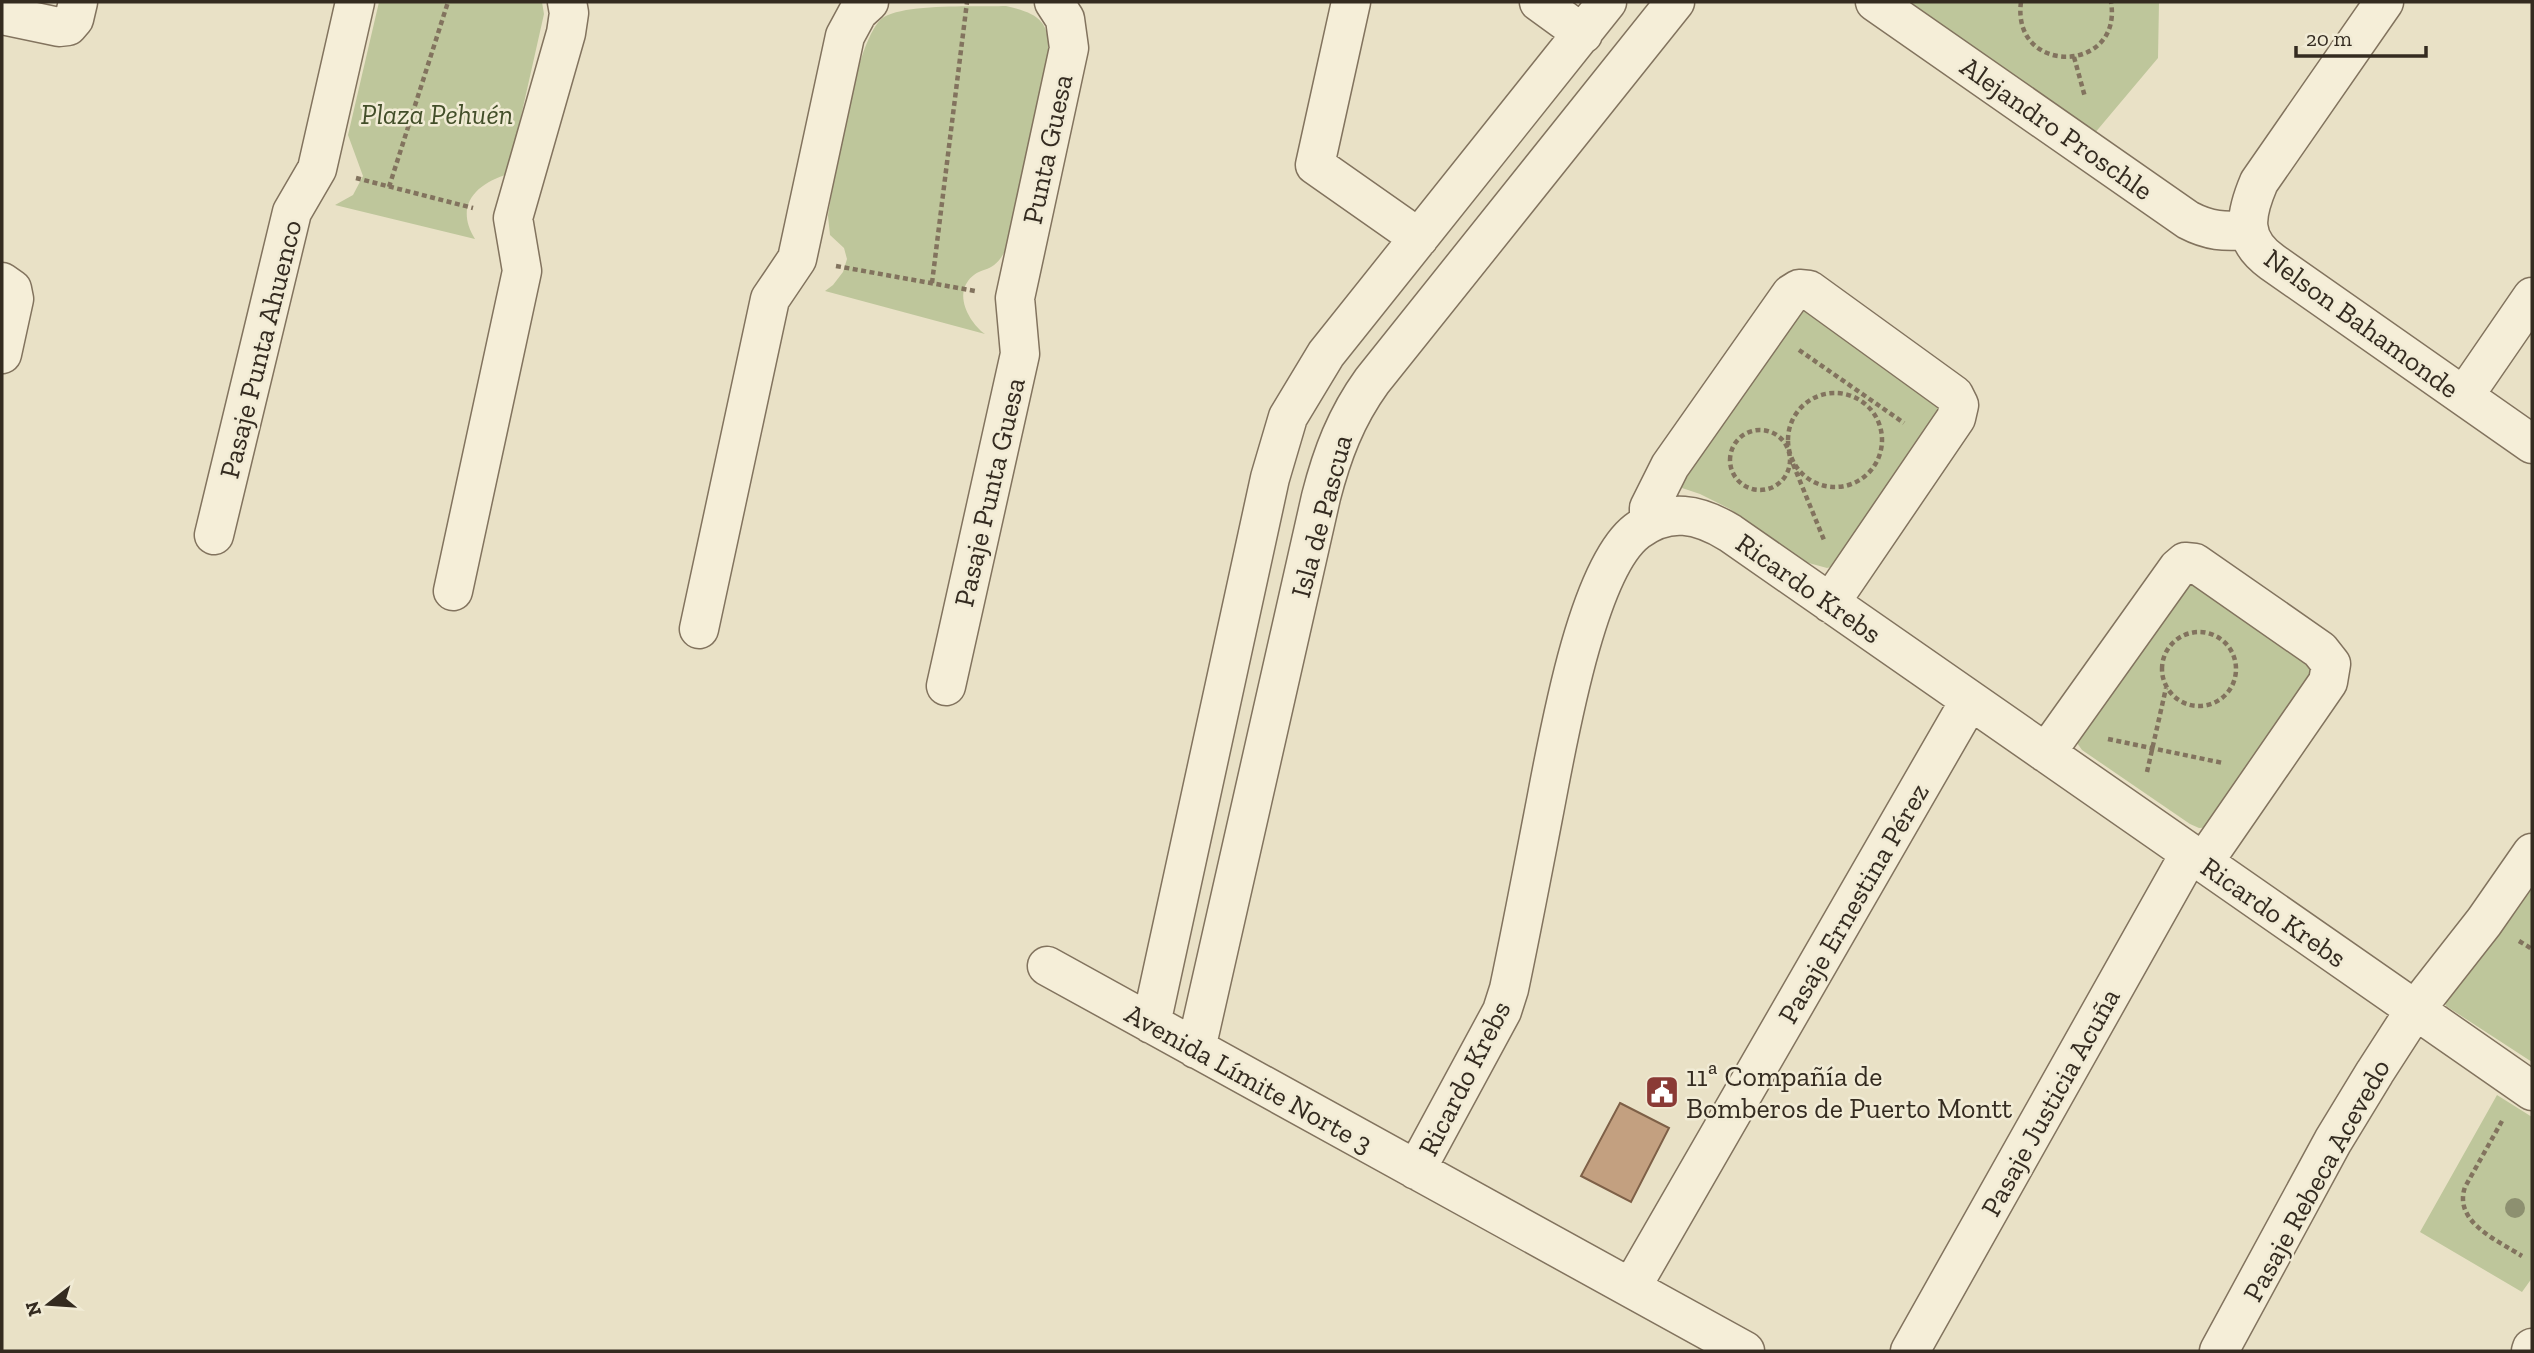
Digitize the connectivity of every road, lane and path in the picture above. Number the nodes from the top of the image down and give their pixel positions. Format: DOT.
graph roads {
  1 [pos="78,2"];
  2 [pos="355,2"];
  3 [pos="448,2"];
  4 [pos="567,2"];
  5 [pos="869,2"];
  6 [pos="967,2"];
  7 [pos="1054,2"];
  8 [pos="1351,2"];
  9 [pos="1539,2"];
  10 [pos="1607,2"];
  11 [pos="1675,2"];
  12 [pos="1875,2"];
  13 [pos="2021,2"];
  14 [pos="2110,2"];
  15 [pos="2384,2"];
  16 [pos="2,15"];
  17 [pos="1583,34"];
  18 [pos="317,169"];
  19 [pos="389,187"];
  20 [pos="513,218"];
  21 [pos="2248,230"];
  22 [pos="1419,238"];
  23 [pos="797,259"];
  24 [pos="2,282"];
  25 [pos="932,284"];
  26 [pos="2532,297"];
  27 [pos="1015,298"];
  28 [pos="1767,328"];
  29 [pos="2,354"];
  30 [pos="2463,396"];
  31 [pos="1863,399"];
  32 [pos="2532,444"];
  33 [pos="1937,446"];
  34 [pos="1790,452"];
  35 [pos="1649,523"];
  36 [pos="214,534"];
  37 [pos="453,591"];
  38 [pos="1834,598"];
  39 [pos="699,629"];
  40 [pos="946,686"];
  41 [pos="2166,687"];
  42 [pos="1970,700"];
  43 [pos="2054,741"];
  44 [pos="2152,748"];
  45 [pos="2265,772"];
  46 [pos="2137,817"];
  47 [pos="2532,853"];
  48 [pos="2197,858"];
  49 [pos="1047,966"];
  50 [pos="2414,1010"];
  51 [pos="1151,1024"];
  52 [pos="1196,1049"];
  53 [pos="2532,1091"];
  54 [pos="2503,1119"];
  55 [pos="1416,1170"];
  56 [pos="2522,1255"];
  57 [pos="1631,1288"];
  58 [pos="1745,1351"];
  59 [pos="1910,1351"];
  60 [pos="2219,1351"];
  1 -- 16 [label="street"];
  2 -- 18 [label="street, Pasaje Punta Ahuenco"];
  3 -- 19 [label="path"];
  4 -- 20 [label="street"];
  5 -- 23 [label="street"];
  6 -- 25 [label="path"];
  7 -- 27 [label="street, Punta Guesa"];
  8 -- 22 [label="street"];
  9 -- 17 [label="street"];
  10 -- 17 [label="street, Isla de Pascua"];
  11 -- 52 [label="street, Isla de Pascua"];
  12 -- 21 [label="street, Alejandro Proschle"];
  13 -- 14 [label="path"];
  15 -- 21 [label="street, Nelson Bahamonde"];
  17 -- 22 [label="street, Isla de Pascua"];
  18 -- 19 [label="path"];
  18 -- 36 [label="street, Pasaje Punta Ahuenco"];
  19 -- 20 [label="path"];
  20 -- 37 [label="street"];
  21 -- 30 [label="street, Nelson Bahamonde"];
  22 -- 51 [label="street, Isla de Pascua"];
  23 -- 25 [label="path"];
  23 -- 39 [label="street"];
  24 -- 29 [label="street"];
  25 -- 27 [label="path"];
  26 -- 30 [label="street"];
  27 -- 40 [label="street, Pasaje Punta Guesa"];
  28 -- 31 [label="path"];
  28 -- 33 [label="street"];
  28 -- 35 [label="street"];
  30 -- 32 [label="street, Nelson Bahamonde"];
  31 -- 33 [label="path"];
  31 -- 34 [label="path"];
  31 -- 34 [label="path"];
  33 -- 38 [label="street"];
  34 -- 34 [label="path"];
  34 -- 38 [label="path"];
  35 -- 38 [label="street, Ricardo Krebs"];
  35 -- 55 [label="street, Ricardo Krebs"];
  38 -- 42 [label="street, Ricardo Krebs"];
  41 -- 41 [label="path"];
  41 -- 44 [label="path"];
  42 -- 43 [label="street, Ricardo Krebs"];
  42 -- 57 [label="street, Pasaje Ernestina Pérez"];
  43 -- 44 [label="path"];
  43 -- 45 [label="street, Pasaje Justicia Acuña"];
  43 -- 46 [label="street, Ricardo Krebs"];
  44 -- 45 [label="path"];
  44 -- 46 [label="path"];
  45 -- 48 [label="street, Pasaje Justicia Acuña"];
  46 -- 48 [label="street, Ricardo Krebs"];
  47 -- 50 [label="street, Pasaje Rebeca Acevedo"];
  48 -- 50 [label="street, Ricardo Krebs"];
  48 -- 59 [label="street, Pasaje Justicia Acuña"];
  49 -- 51 [label="street, Avenida Límite Norte 3"];
  50 -- 53 [label="street, Ricardo Krebs"];
  50 -- 60 [label="street, Pasaje Rebeca Acevedo"];
  51 -- 52 [label="street, Avenida Límite Norte 3"];
  52 -- 55 [label="street, Avenida Límite Norte 3"];
  54 -- 56 [label="path"];
  55 -- 57 [label="street, Avenida Límite Norte 3"];
  57 -- 58 [label="street, Avenida Límite Norte 3"];
}
